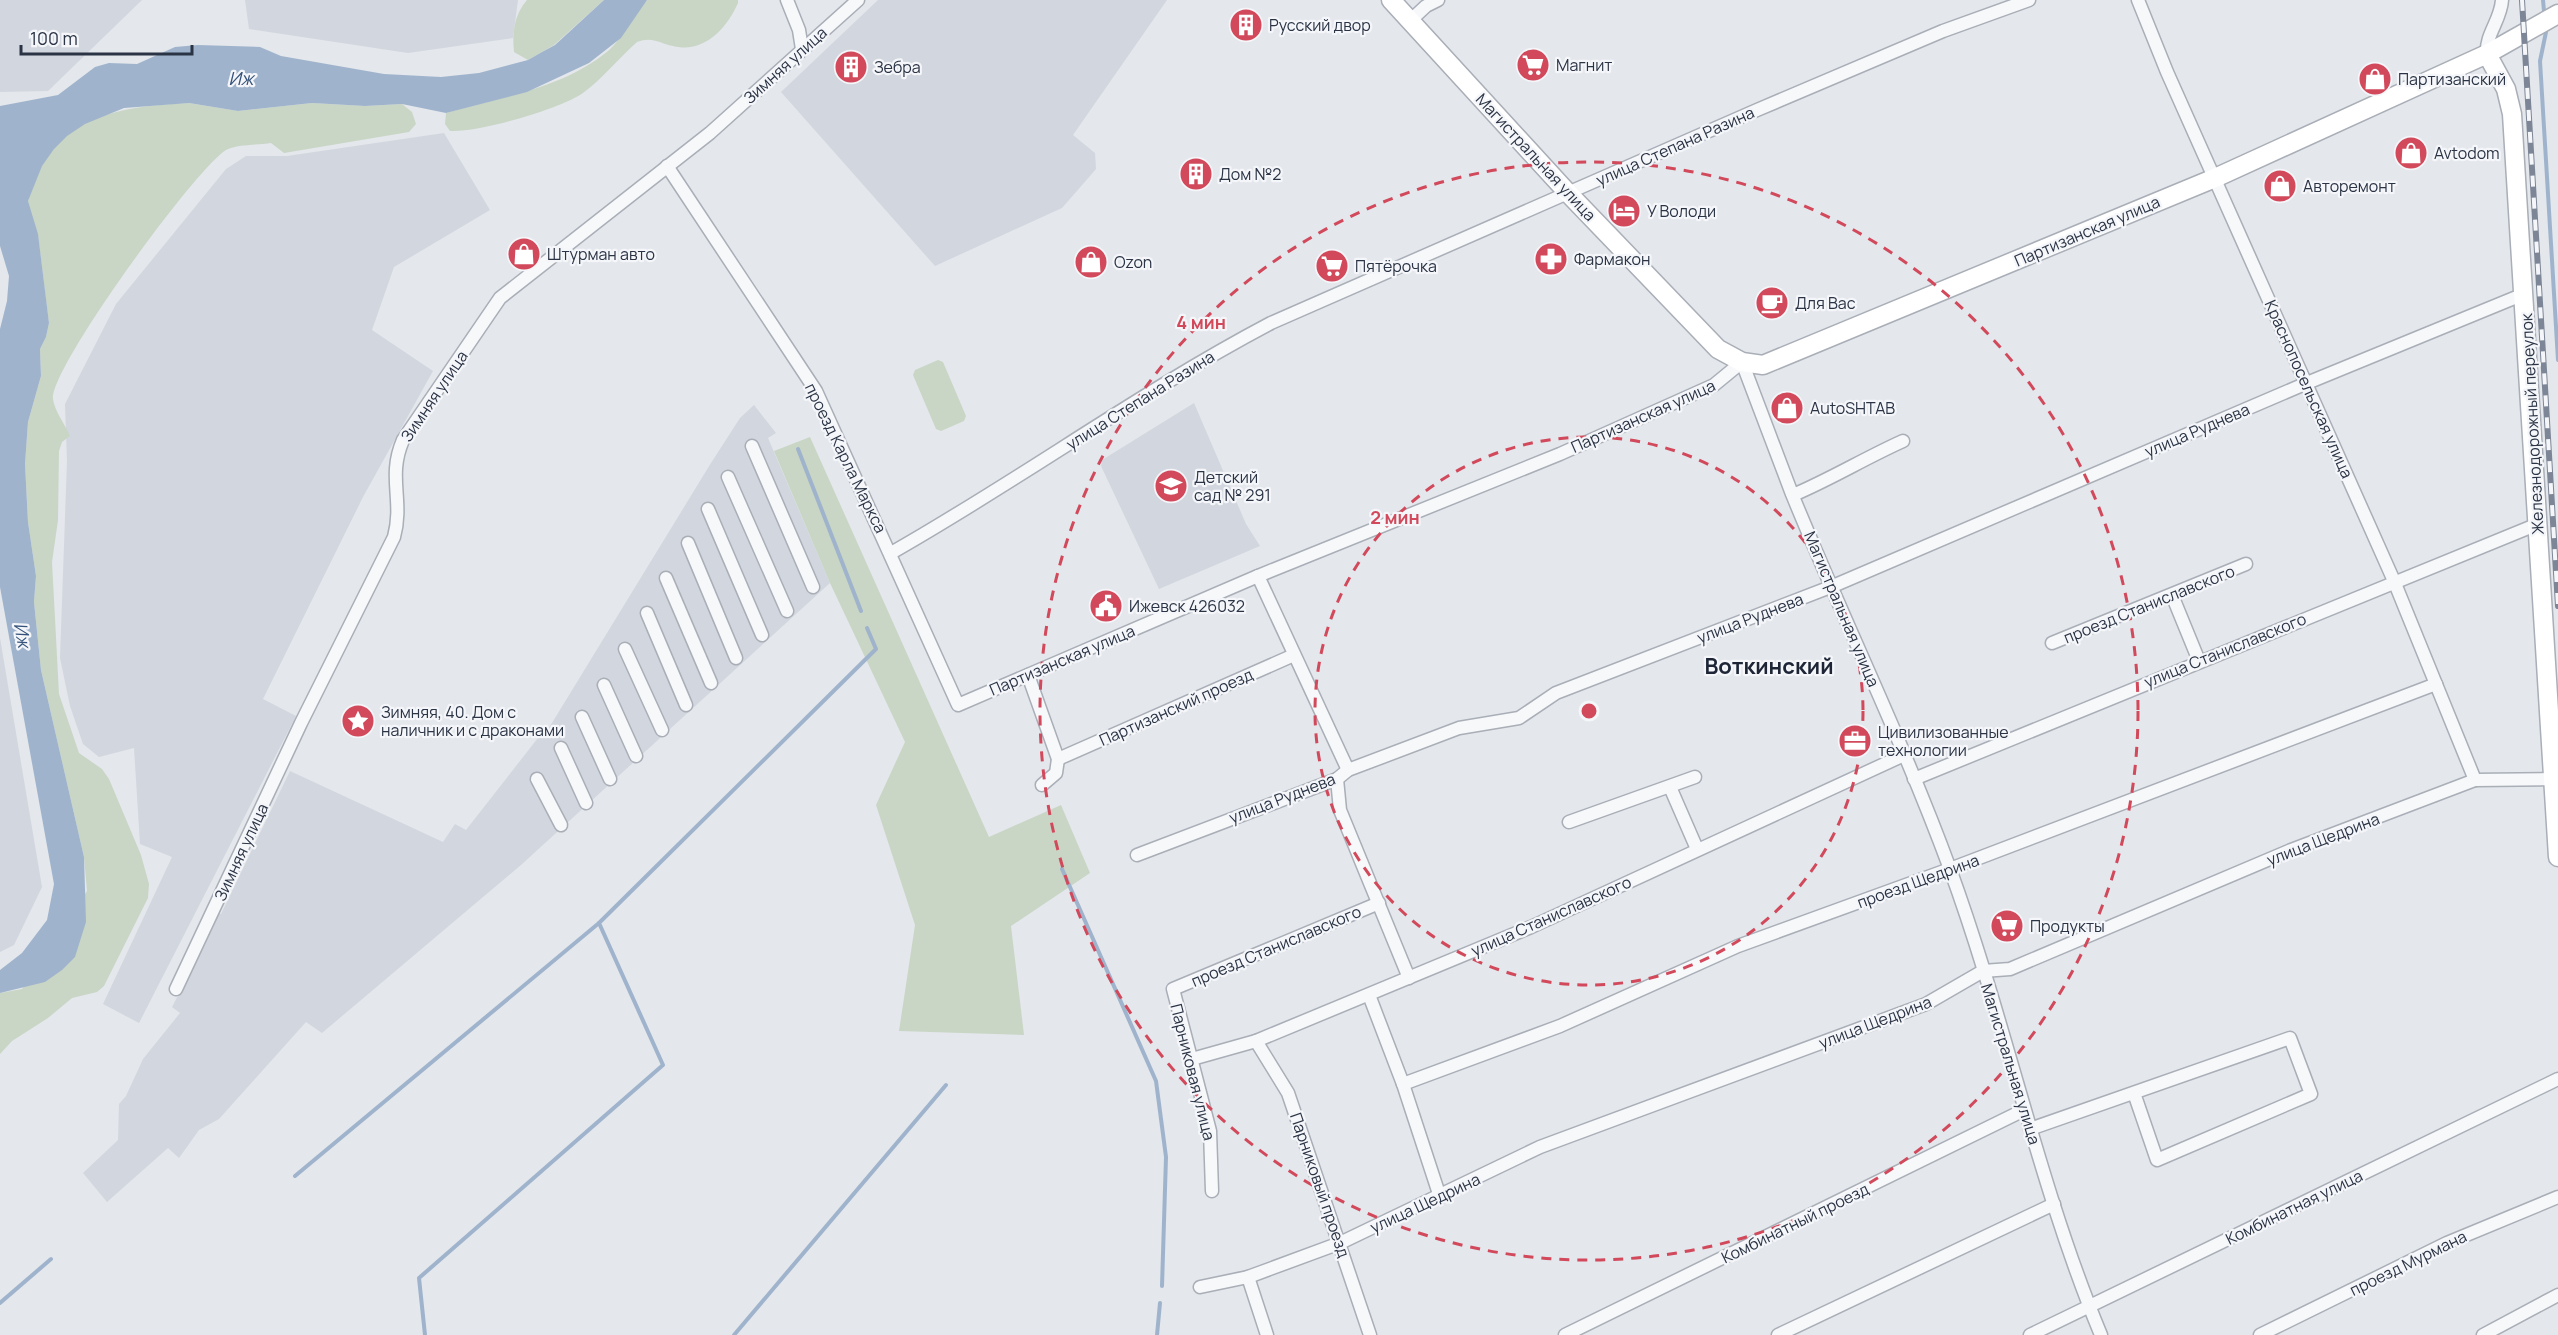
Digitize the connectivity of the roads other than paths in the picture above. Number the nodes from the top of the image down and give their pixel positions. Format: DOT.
graph roads {
  1 [pos="787,0"];
  2 [pos="858,0"];
  3 [pos="1391,0"];
  4 [pos="1438,0"];
  5 [pos="2028,0"];
  6 [pos="2138,0"];
  7 [pos="2502,0"];
  8 [pos="2558,14"];
  9 [pos="1411,21"];
  10 [pos="802,50"];
  11 [pos="2487,54"];
  12 [pos="667,166"];
  13 [pos="2215,178"];
  14 [pos="1568,193"];
  15 [pos="2524,294"];
  16 [pos="1742,362"];
  17 [pos="2307,382"];
  18 [pos="1903,441"];
  19 [pos="752,446"];
  20 [pos="728,477"];
  21 [pos="1793,495"];
  22 [pos="708,509"];
  23 [pos="2538,524"];
  24 [pos="688,543"];
  25 [pos="891,553"];
  26 [pos="2246,564"];
  27 [pos="1258,576"];
  28 [pos="666,578"];
  29 [pos="2394,581"];
  30 [pos="813,586"];
  31 [pos="1833,586"];
  32 [pos="2172,595"];
  33 [pos="787,611"];
  34 [pos="647,612"];
  35 [pos="762,635"];
  36 [pos="2052,643"];
  37 [pos="625,649"];
  38 [pos="1294,655"];
  39 [pos="736,658"];
  40 [pos="2199,661"];
  41 [pos="1028,675"];
  42 [pos="711,683"];
  43 [pos="2436,684"];
  44 [pos="604,685"];
  45 [pos="686,705"];
  46 [pos="958,705"];
  47 [pos="582,717"];
  48 [pos="662,730"];
  49 [pos="561,748"];
  50 [pos="1904,755"];
  51 [pos="636,756"];
  52 [pos="1058,759"];
  53 [pos="1348,770"];
  54 [pos="1695,777"];
  55 [pos="610,779"];
  56 [pos="1337,779"];
  57 [pos="1914,779"];
  58 [pos="2553,779"];
  59 [pos="537,780"];
  60 [pos="2475,780"];
  61 [pos="1042,785"];
  62 [pos="1670,787"];
  63 [pos="586,803"];
  64 [pos="1569,822"];
  65 [pos="561,825"];
  66 [pos="1697,849"];
  67 [pos="1137,855"];
  68 [pos="2558,857"];
  69 [pos="1950,869"];
  70 [pos="1379,903"];
  71 [pos="1983,971"];
  72 [pos="1409,978"];
  73 [pos="176,989"];
  74 [pos="1173,989"];
  75 [pos="1369,995"];
  76 [pos="1256,1041"];
  77 [pos="1192,1059"];
  78 [pos="2558,1079"];
  79 [pos="1403,1084"];
  80 [pos="2134,1092"];
  81 [pos="2024,1110"];
  82 [pos="2030,1129"];
  83 [pos="1212,1191"];
  84 [pos="1440,1197"];
  85 [pos="2558,1197"];
  86 [pos="2054,1203"];
  87 [pos="1340,1243"];
  88 [pos="1248,1276"];
  89 [pos="1200,1287"];
  90 [pos="2558,1295"];
  91 [pos="2089,1306"];
  92 [pos="1267,1335"];
  93 [pos="1370,1335"];
  94 [pos="1565,1335"];
  95 [pos="1778,1335"];
  96 [pos="2030,1335"];
  97 [pos="2102,1335"];
  98 [pos="2260,1335"];
  99 [pos="2482,1335"];
  1 -- 10 [label="street"];
  2 -- 10 [label="street, Зимняя улица"];
  3 -- 9 [label="street, Магистральная улица"];
  4 -- 9 [label="street"];
  5 -- 14 [label="street, улица Степана Разина"];
  6 -- 13 [label="street, Краснопосельская улица"];
  7 -- 11 [label="street"];
  8 -- 11 [label="street, Партизанская улица"];
  9 -- 14 [label="street, Магистральная улица"];
  10 -- 12 [label="street, Зимняя улица"];
  11 -- 13 [label="street, Партизанская улица"];
  11 -- 15 [label="street, Железнодорожный переулок"];
  12 -- 25 [label="street, проезд Карла Маркса"];
  12 -- 73 [label="street, Зимняя улица"];
  13 -- 16 [label="street, Партизанская улица"];
  13 -- 17 [label="street, Краснопосельская улица"];
  14 -- 16 [label="street, Магистральная улица"];
  14 -- 25 [label="street, улица Степана Разина"];
  15 -- 17 [label="street, улица Руднева"];
  15 -- 23 [label="street, Железнодорожный переулок"];
  16 -- 21 [label="street, Магистральная улица"];
  16 -- 27 [label="street, Партизанская улица"];
  17 -- 29 [label="street, Краснопосельская улица"];
  17 -- 31 [label="street, улица Руднева"];
  18 -- 21 [label="street"];
  19 -- 30 [label="street"];
  20 -- 33 [label="street"];
  21 -- 31 [label="street, Магистральная улица"];
  22 -- 35 [label="street"];
  23 -- 29 [label="street, улица Станиславского"];
  23 -- 58 [label="street, Железнодорожный переулок"];
  24 -- 39 [label="street"];
  25 -- 46 [label="street, проезд Карла Маркса"];
  26 -- 32 [label="street, проезд Станиславского"];
  27 -- 38 [label="street"];
  27 -- 41 [label="street, Партизанская улица"];
  28 -- 42 [label="street"];
  29 -- 40 [label="street, улица Станиславского"];
  29 -- 43 [label="street, Краснопосельская улица"];
  31 -- 50 [label="street, Магистральная улица"];
  31 -- 53 [label="street, улица Руднева"];
  32 -- 36 [label="street, проезд Станиславского"];
  32 -- 40 [label="street"];
  34 -- 45 [label="street"];
  37 -- 48 [label="street"];
  38 -- 52 [label="street, Партизанский проезд"];
  38 -- 53 [label="street"];
  40 -- 57 [label="street, улица Станиславского"];
  41 -- 46 [label="street, Партизанская улица"];
  41 -- 52 [label="street"];
  43 -- 60 [label="street, Краснопосельская улица"];
  43 -- 69 [label="street, проезд Щедрина"];
  44 -- 51 [label="street"];
  47 -- 55 [label="street"];
  49 -- 63 [label="street"];
  50 -- 57 [label="street, Магистральная улица"];
  50 -- 66 [label="street, улица Станиславского"];
  52 -- 61 [label="street"];
  53 -- 56 [label="street, улица Руднева"];
  54 -- 62 [label="street"];
  56 -- 67 [label="street, улица Руднева"];
  56 -- 70 [label="street, проезд Станиславского"];
  57 -- 69 [label="street, Магистральная улица"];
  58 -- 60 [label="street, улица Щедрина"];
  58 -- 68 [label="street, Железнодорожный переулок"];
  59 -- 65 [label="street"];
  60 -- 71 [label="street, улица Щедрина"];
  62 -- 64 [label="street"];
  62 -- 66 [label="street"];
  66 -- 72 [label="street, улица Станиславского"];
  69 -- 71 [label="street, Магистральная улица"];
  69 -- 79 [label="street, проезд Щедрина"];
  70 -- 72 [label="street, проезд Станиславского"];
  70 -- 74 [label="street, проезд Станиславского"];
  71 -- 81 [label="street, Магистральная улица"];
  71 -- 84 [label="street, улица Щедрина"];
  72 -- 75 [label="street, улица Станиславского"];
  74 -- 77 [label="street, Парниковая улица"];
  75 -- 76 [label="street, улица Станиславского"];
  75 -- 79 [label="street"];
  76 -- 77 [label="street, улица Станиславского"];
  76 -- 87 [label="street, Парниковый проезд"];
  77 -- 83 [label="street, Парниковая улица"];
  78 -- 91 [label="street, Комбинатная улица"];
  79 -- 84 [label="street"];
  80 -- 80 [label="street"];
  80 -- 82 [label="street"];
  81 -- 82 [label="street, Магистральная улица"];
  81 -- 94 [label="street, Комбинатный проезд"];
  82 -- 86 [label="street, Магистральная улица"];
  84 -- 87 [label="street, улица Щедрина"];
  85 -- 98 [label="street, проезд Мурмана"];
  86 -- 91 [label="street, Магистральная улица"];
  86 -- 95 [label="street"];
  87 -- 88 [label="street, улица Щедрина"];
  87 -- 93 [label="street, Парниковый проезд"];
  88 -- 89 [label="street, улица Щедрина"];
  88 -- 92 [label="street"];
  90 -- 99 [label="street"];
  91 -- 96 [label="street, Комбинатная улица"];
  91 -- 97 [label="street, Магистральная улица"];
}
